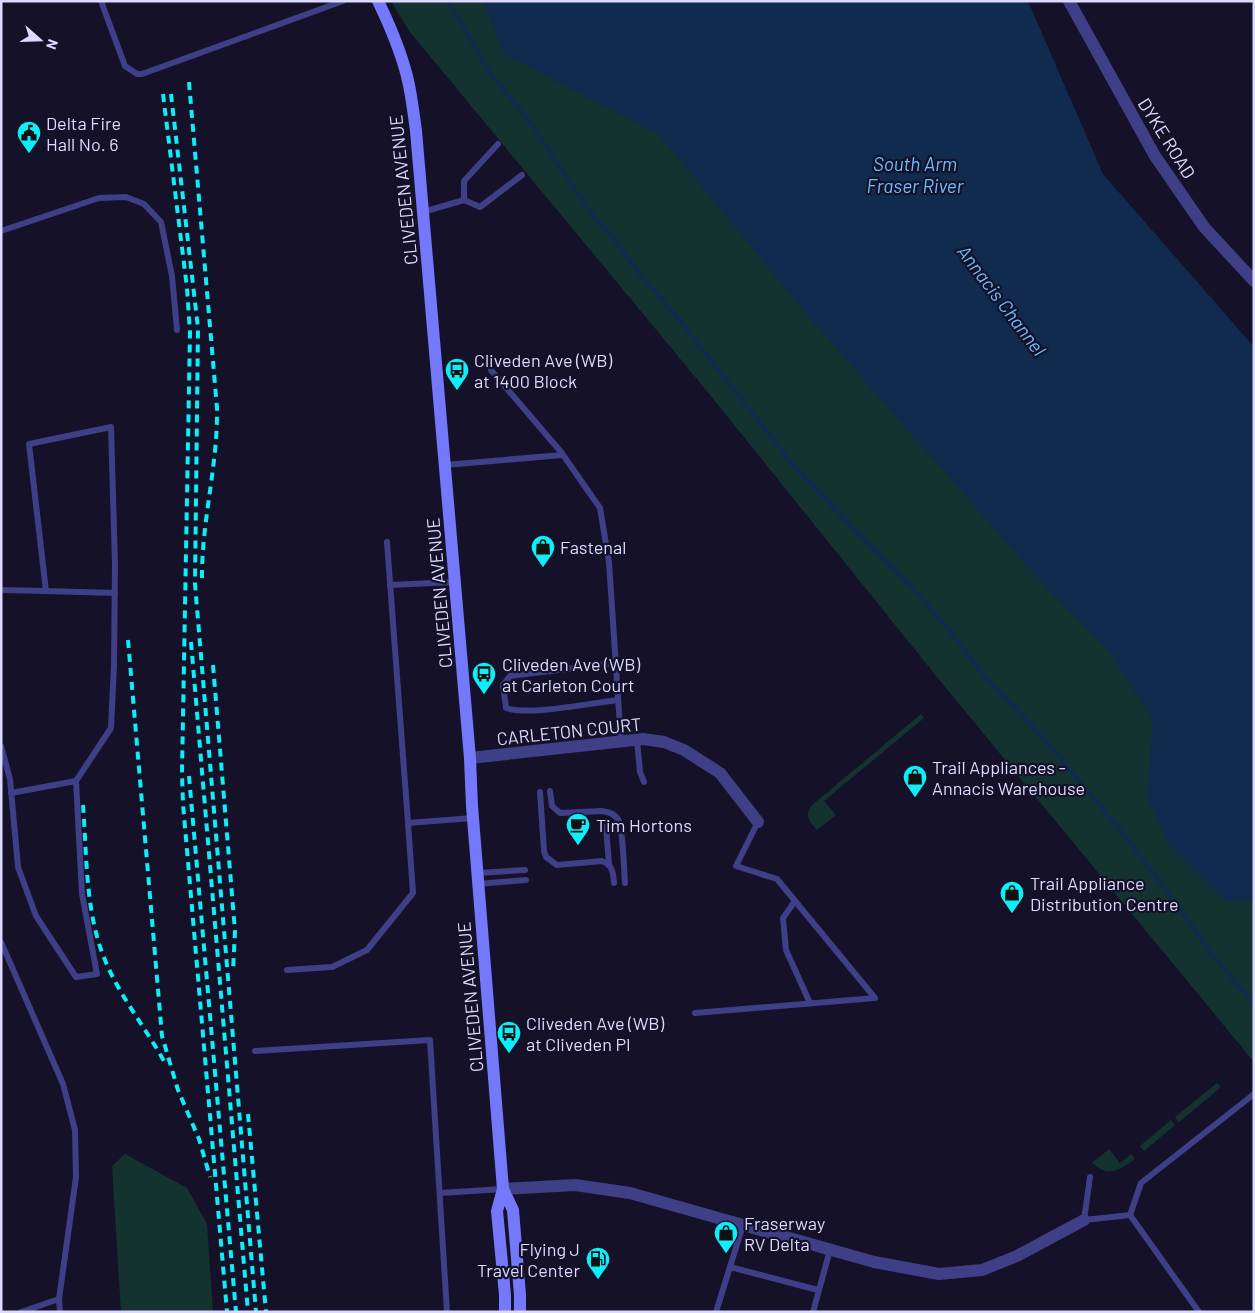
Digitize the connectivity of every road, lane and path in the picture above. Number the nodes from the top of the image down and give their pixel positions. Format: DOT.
graph roads {
  1 [pos="101,1"];
  2 [pos="343,1"];
  3 [pos="378,1"];
  4 [pos="1069,1"];
  5 [pos="498,144"];
  6 [pos="522,175"];
  7 [pos="464,200"];
  8 [pos="423,212"];
  9 [pos="1,231"];
  10 [pos="1254,281"];
  11 [pos="177,330"];
  12 [pos="491,370"];
  13 [pos="562,455"];
  14 [pos="445,466"];
  15 [pos="387,542"];
  16 [pos="455,582"];
  17 [pos="390,586"];
  18 [pos="1,590"];
  19 [pos="46,591"];
  20 [pos="115,593"];
  21 [pos="616,664"];
  22 [pos="618,700"];
  23 [pos="637,740"];
  24 [pos="621,742"];
  25 [pos="1,746"];
  26 [pos="470,758"];
  27 [pos="76,781"];
  28 [pos="644,782"];
  29 [pos="550,791"];
  30 [pos="11,792"];
  31 [pos="540,792"];
  32 [pos="473,818"];
  33 [pos="758,822"];
  34 [pos="408,823"];
  35 [pos="606,827"];
  36 [pos="609,864"];
  37 [pos="525,870"];
  38 [pos="478,878"];
  39 [pos="526,880"];
  40 [pos="614,883"];
  41 [pos="625,883"];
  42 [pos="795,900"];
  43 [pos="1,942"];
  44 [pos="287,970"];
  45 [pos="810,1003"];
  46 [pos="695,1012"];
  47 [pos="255,1051"];
  48 [pos="1254,1094"];
  49 [pos="1090,1177"];
  50 [pos="503,1189"];
  51 [pos="440,1192"];
  52 [pos="1130,1216"];
  53 [pos="1084,1220"];
  54 [pos="743,1225"];
  55 [pos="830,1250"];
  56 [pos="730,1267"];
  57 [pos="818,1290"];
  58 [pos="59,1299"];
  59 [pos="21,1312"];
  60 [pos="60,1312"];
  61 [pos="447,1312"];
  62 [pos="505,1312"];
  63 [pos="520,1312"];
  64 [pos="716,1312"];
  65 [pos="813,1312"];
  66 [pos="1199,1312"];
  1 -- 2 [label="lane"];
  3 -- 8 [label="street, CLIVEDEN AVENUE"];
  4 -- 10 [label="street, DYKE ROAD"];
  5 -- 7 [label="lane"];
  6 -- 7 [label="lane"];
  7 -- 8 [label="lane"];
  8 -- 14 [label="street, CLIVEDEN AVENUE"];
  9 -- 11 [label="lane"];
  12 -- 13 [label="lane"];
  13 -- 14 [label="lane"];
  13 -- 21 [label="lane"];
  14 -- 16 [label="street, CLIVEDEN AVENUE"];
  15 -- 17 [label="lane"];
  16 -- 17 [label="lane"];
  16 -- 26 [label="street, CLIVEDEN AVENUE"];
  17 -- 34 [label="lane"];
  18 -- 19 [label="lane"];
  19 -- 20 [label="lane"];
  19 -- 20 [label="lane"];
  20 -- 27 [label="lane"];
  21 -- 22 [label="lane"];
  21 -- 22 [label="lane"];
  22 -- 24 [label="lane"];
  23 -- 24 [label="street, CARLETON COURT"];
  23 -- 28 [label="lane"];
  23 -- 33 [label="street, CARLETON COURT"];
  24 -- 26 [label="street, CARLETON COURT"];
  25 -- 30 [label="lane"];
  26 -- 32 [label="street, CLIVEDEN AVENUE"];
  27 -- 30 [label="lane"];
  27 -- 30 [label="lane"];
  29 -- 41 [label="lane"];
  31 -- 36 [label="lane"];
  32 -- 34 [label="lane"];
  32 -- 38 [label="street, CLIVEDEN AVENUE"];
  33 -- 42 [label="lane"];
  34 -- 44 [label="lane"];
  35 -- 36 [label="lane"];
  36 -- 40 [label="lane"];
  37 -- 38 [label="lane"];
  38 -- 39 [label="lane"];
  38 -- 50 [label="street, CLIVEDEN AVENUE"];
  42 -- 45 [label="lane"];
  42 -- 45 [label="lane"];
  43 -- 58 [label="lane"];
  45 -- 46 [label="lane"];
  47 -- 51 [label="lane"];
  48 -- 52 [label="lane"];
  49 -- 53 [label="lane"];
  50 -- 51 [label="lane"];
  50 -- 54 [label="street"];
  50 -- 62 [label="street, CLIVEDEN AVENUE"];
  50 -- 63 [label="street, CLIVEDEN AVENUE"];
  51 -- 61 [label="lane"];
  52 -- 53 [label="lane"];
  52 -- 66 [label="lane"];
  53 -- 55 [label="street"];
  54 -- 55 [label="street"];
  54 -- 56 [label="lane"];
  55 -- 57 [label="lane"];
  56 -- 57 [label="lane"];
  56 -- 64 [label="lane"];
  57 -- 65 [label="lane"];
  58 -- 59 [label="lane"];
  58 -- 60 [label="lane"];
}
